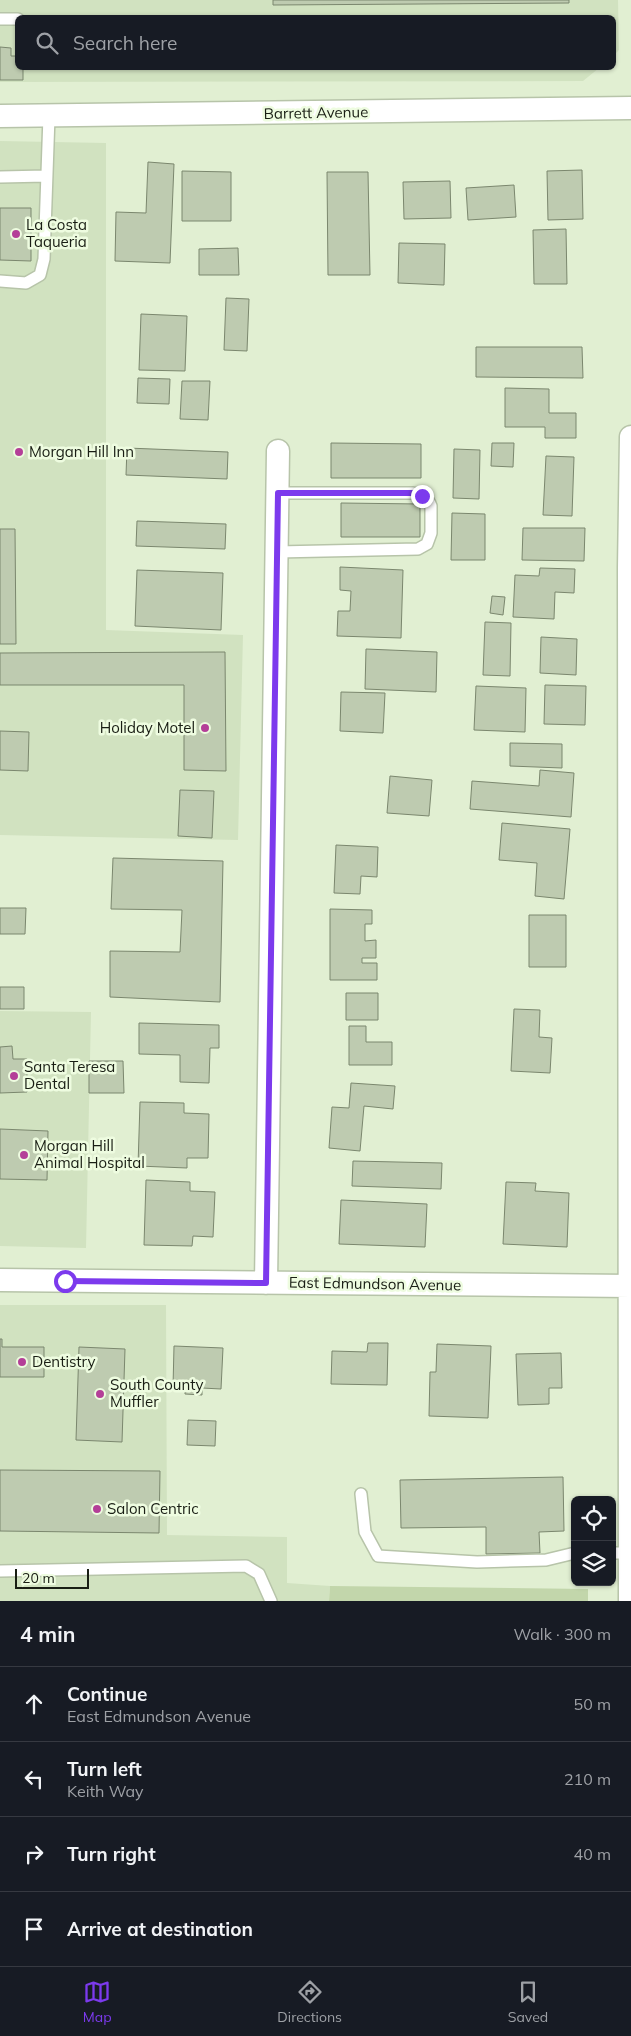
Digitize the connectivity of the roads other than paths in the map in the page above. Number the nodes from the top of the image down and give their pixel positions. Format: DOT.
graph roads {
  1 [pos="0,19"];
  2 [pos="15,19"];
  3 [pos="631,108"];
  4 [pos="0,116"];
  5 [pos="49,116"];
  6 [pos="46,176"];
  7 [pos="0,177"];
  8 [pos="0,282"];
  9 [pos="631,437"];
  10 [pos="278,451"];
  11 [pos="278,493"];
  12 [pos="277,552"];
  13 [pos="0,1280"];
  14 [pos="266,1283"];
  15 [pos="630,1286"];
  16 [pos="361,1494"];
  17 [pos="621,1553"];
  18 [pos="571,1554"];
  19 [pos="0,1571"];
  20 [pos="271,1601"];
  21 [pos="630,1601"];
  1 -- 2 [label="lane"];
  3 -- 5 [label="street, Barrett Avenue"];
  4 -- 5 [label="street, Barrett Avenue"];
  5 -- 6 [label="lane"];
  6 -- 7 [label="lane"];
  6 -- 8 [label="lane"];
  9 -- 15 [label="street"];
  10 -- 11 [label="street"];
  11 -- 12 [label="street"];
  11 -- 12 [label="lane"];
  12 -- 14 [label="street"];
  13 -- 14 [label="street, East Edmundson Avenue"];
  14 -- 15 [label="street, East Edmundson Avenue"];
  15 -- 17 [label="street"];
  16 -- 18 [label="lane"];
  17 -- 21 [label="street"];
  19 -- 20 [label="lane"];
}
